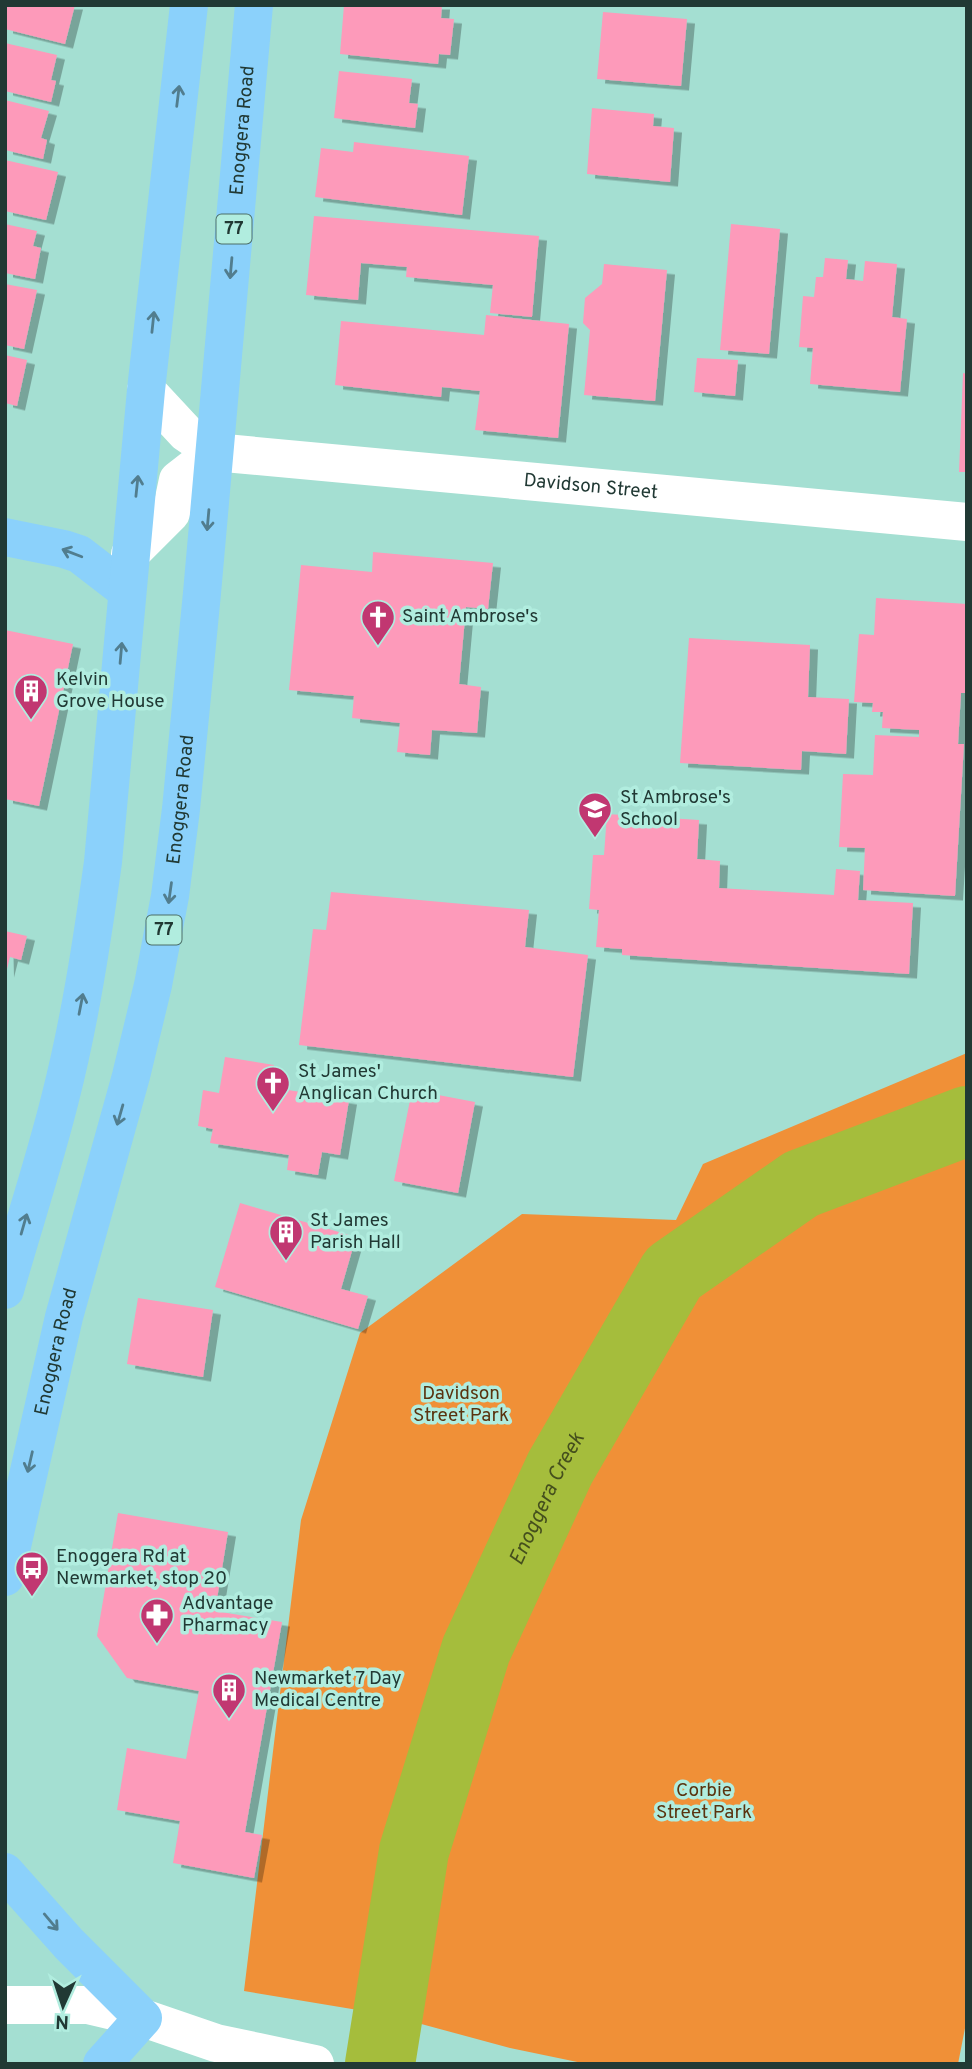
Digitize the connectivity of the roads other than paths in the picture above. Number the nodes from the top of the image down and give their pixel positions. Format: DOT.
graph roads {
  1 [pos="189,5"];
  2 [pos="254,5"];
  3 [pos="146,390"];
  4 [pos="214,452"];
  5 [pos="967,522"];
  6 [pos="5,537"];
  7 [pos="130,554"];
  8 [pos="127,591"];
  9 [pos="5,1290"];
  10 [pos="5,1577"];
  11 [pos="5,1872"];
  12 [pos="5,2005"];
  13 [pos="143,2018"];
  14 [pos="301,2061"];
  15 [pos="102,2064"];
  3 -- 1 [label="main road, one-way"];
  2 -- 4 [label="main road, Enoggera Road / 77, one-way"];
  3 -- 4 [label="street, Davidson Street"];
  7 -- 3 [label="main road, one-way"];
  4 -- 5 [label="street, Davidson Street"];
  4 -- 7 [label="street"];
  4 -- 10 [label="main road, Enoggera Road / 77, one-way"];
  8 -- 6 [label="main road, one-way"];
  7 -- 8 [label="main road"];
  9 -- 8 [label="main road, one-way"];
  11 -- 13 [label="main road, one-way"];
  12 -- 13 [label="street"];
  13 -- 14 [label="street"];
  13 -- 15 [label="main road"];
}
